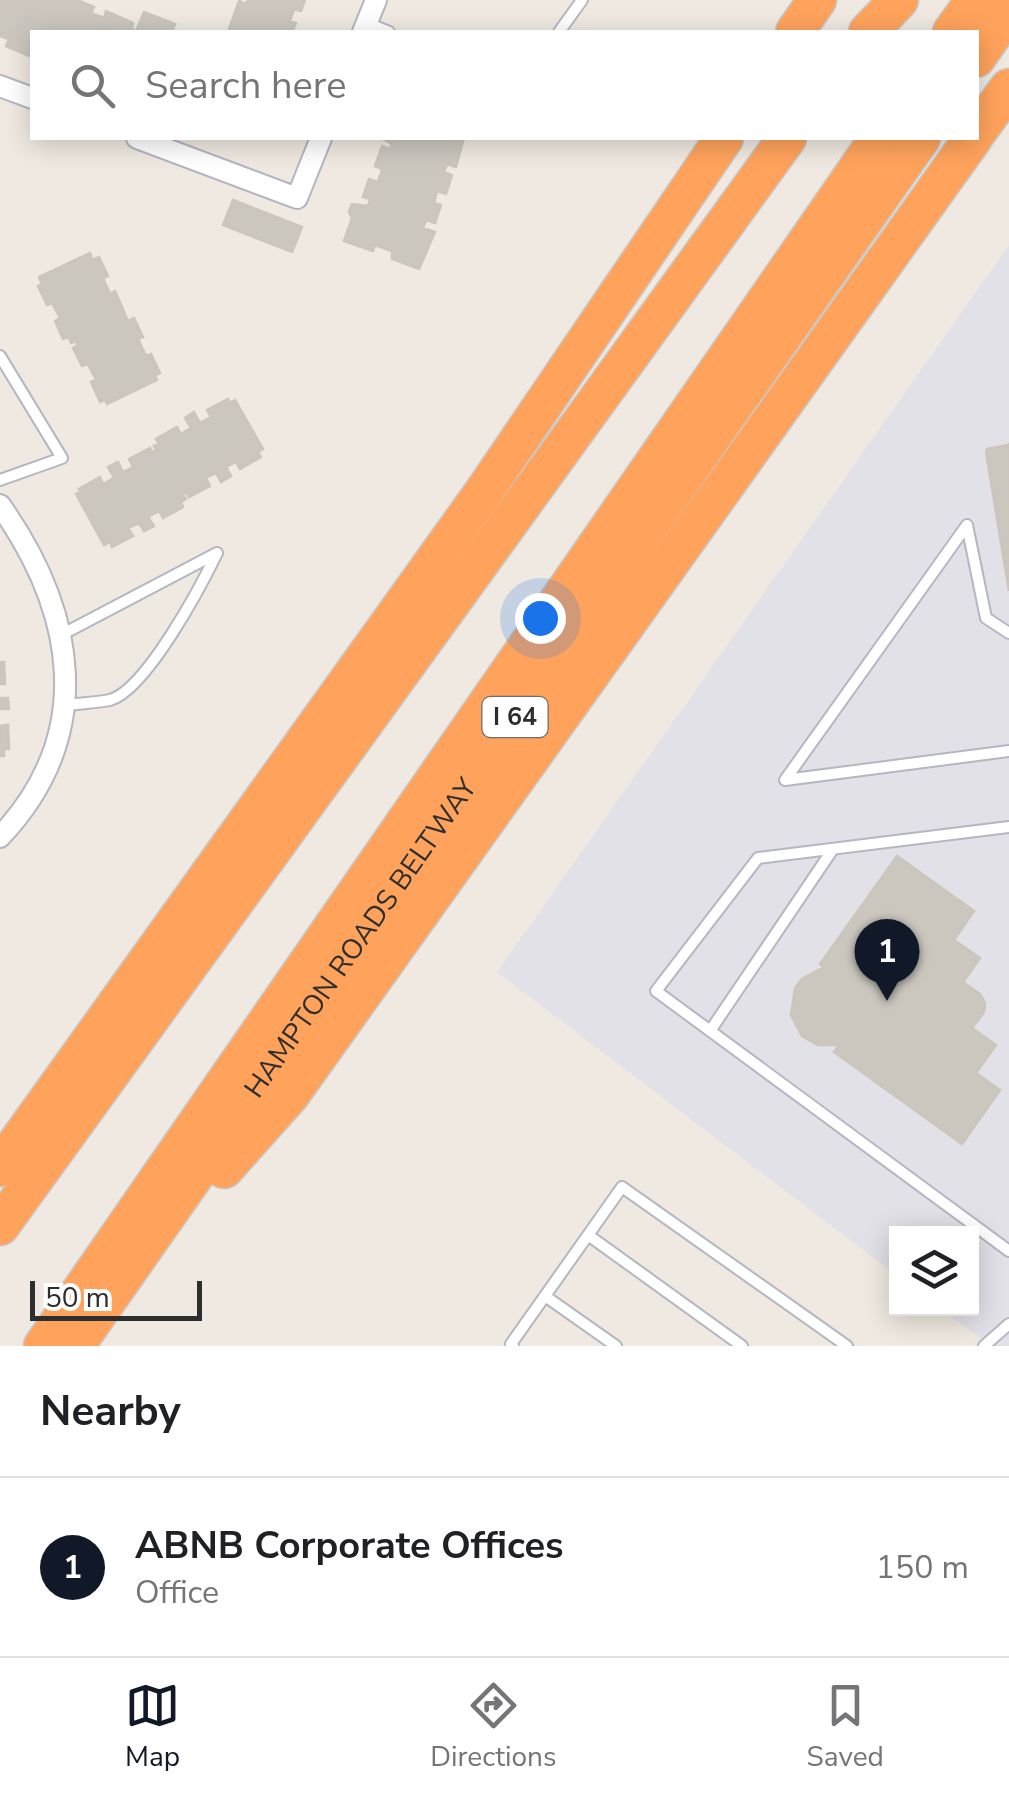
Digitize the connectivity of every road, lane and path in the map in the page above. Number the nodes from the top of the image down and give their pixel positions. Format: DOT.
graph roads {
  1 [pos="376,0"];
  2 [pos="582,0"];
  3 [pos="817,0"];
  4 [pos="887,0"];
  5 [pos="899,0"];
  6 [pos="975,0"];
  7 [pos="1009,11"];
  8 [pos="364,28"];
  9 [pos="560,30"];
  10 [pos="796,30"];
  11 [pos="867,30"];
  12 [pos="868,30"];
  13 [pos="953,30"];
  14 [pos="979,54"];
  15 [pos="0,86"];
  16 [pos="1009,88"];
  17 [pos="30,97"];
  18 [pos="979,129"];
  19 [pos="142,140"];
  20 [pos="320,140"];
  21 [pos="723,140"];
  22 [pos="786,140"];
  23 [pos="878,140"];
  24 [pos="920,140"];
  25 [pos="971,140"];
  26 [pos="0,356"];
  27 [pos="0,480"];
  28 [pos="0,505"];
  29 [pos="1009,633"];
  30 [pos="60,635"];
  31 [pos="63,706"];
  32 [pos="1009,751"];
  33 [pos="1009,827"];
  34 [pos="0,837"];
  35 [pos="833,849"];
  36 [pos="710,1030"];
  37 [pos="0,1167"];
  38 [pos="0,1226"];
  39 [pos="588,1235"];
  40 [pos="1009,1251"];
  41 [pos="545,1296"];
  42 [pos="109,1297"];
  43 [pos="1009,1324"];
  44 [pos="43,1346"];
  45 [pos="76,1346"];
  46 [pos="513,1346"];
  47 [pos="616,1346"];
  48 [pos="742,1346"];
  49 [pos="847,1346"];
  50 [pos="984,1346"];
  1 -- 8 [label="street"];
  2 -- 9 [label="lane"];
  3 -- 10 [label="highway"];
  4 -- 11 [label="highway"];
  5 -- 12 [label="highway"];
  6 -- 13 [label="highway"];
  7 -- 14 [label="highway"];
  15 -- 17 [label="street"];
  16 -- 18 [label="highway"];
  19 -- 20 [label="street"];
  21 -- 37 [label="highway"];
  22 -- 38 [label="highway"];
  23 -- 44 [label="highway"];
  24 -- 42 [label="highway, HAMPTON ROADS BELTWAY / I 64"];
  25 -- 42 [label="highway"];
  26 -- 27 [label="lane"];
  28 -- 30 [label="street"];
  29 -- 32 [label="lane"];
  30 -- 31 [label="street"];
  30 -- 31 [label="lane"];
  31 -- 34 [label="street"];
  33 -- 35 [label="lane"];
  35 -- 36 [label="lane"];
  35 -- 36 [label="lane"];
  36 -- 40 [label="lane"];
  39 -- 41 [label="lane"];
  39 -- 48 [label="lane"];
  39 -- 49 [label="lane"];
  41 -- 46 [label="lane"];
  41 -- 47 [label="lane"];
  42 -- 45 [label="highway, HAMPTON ROADS BELTWAY / I 64"];
  43 -- 50 [label="lane"];
}
